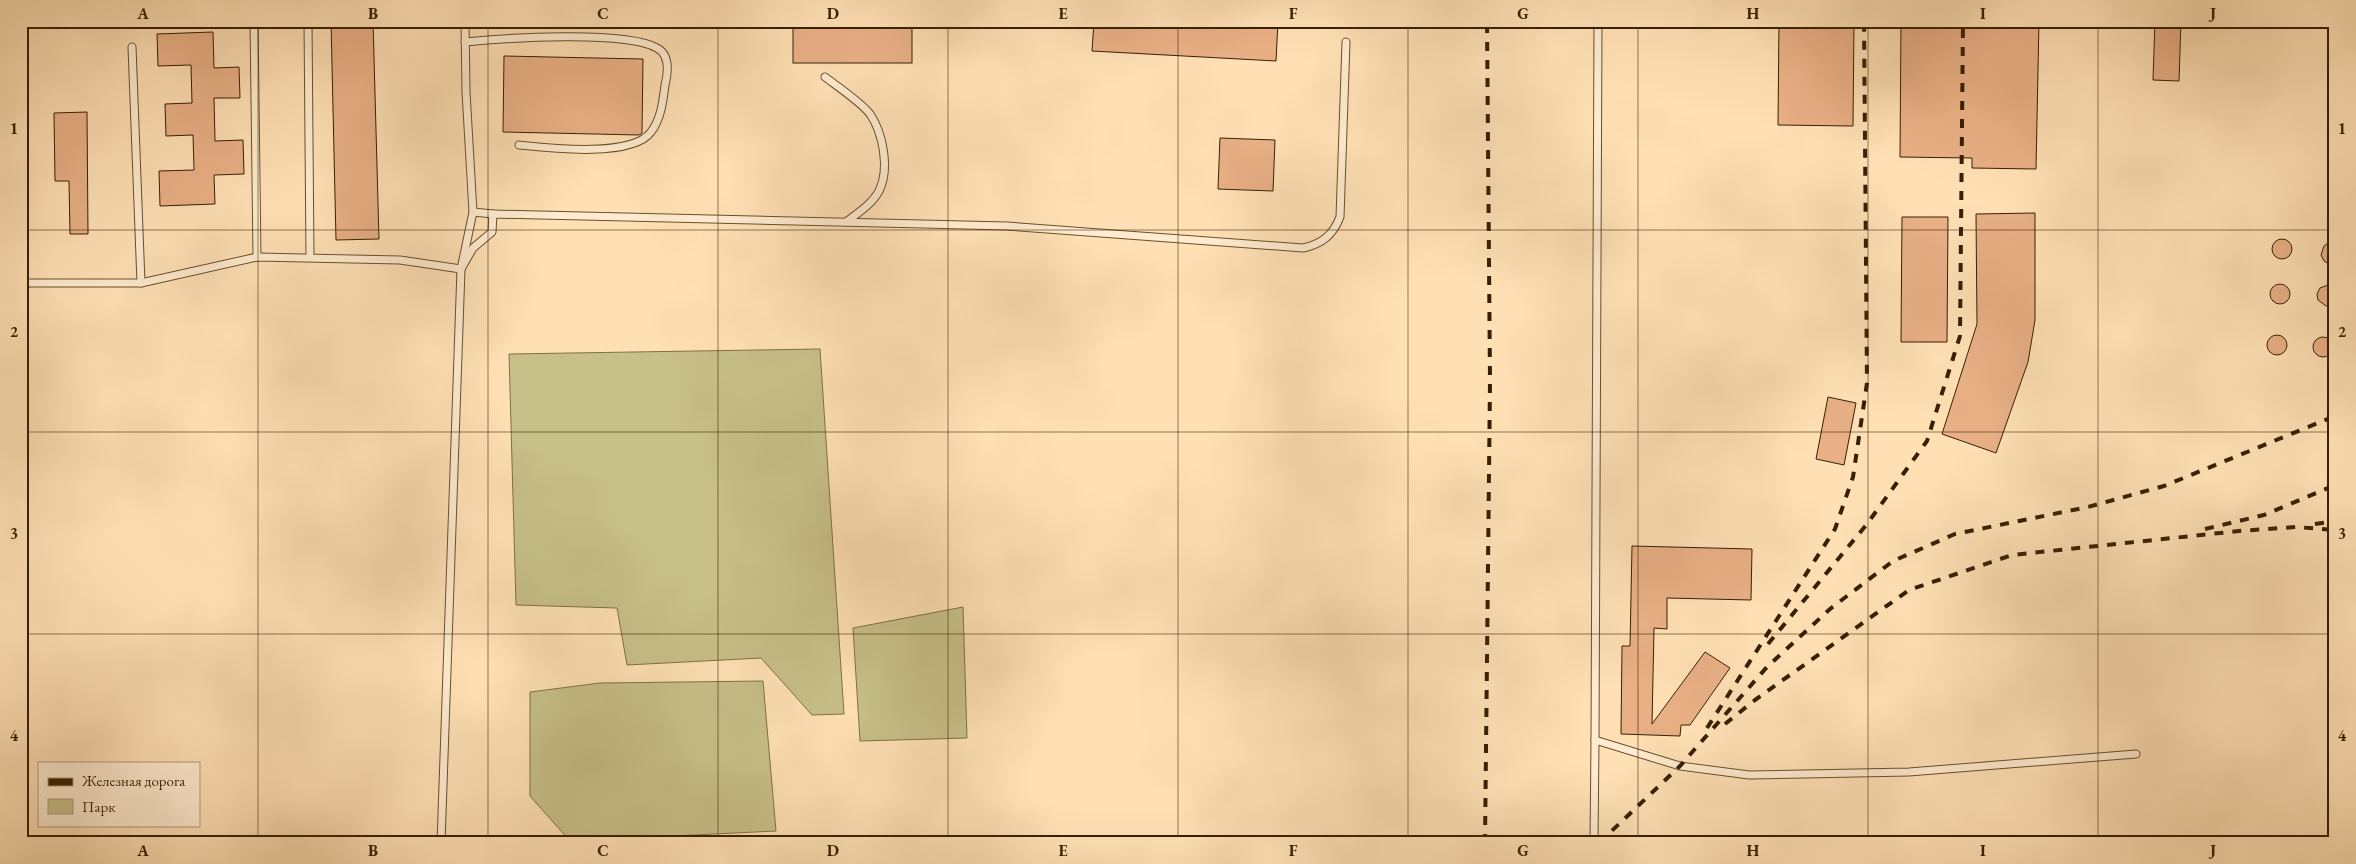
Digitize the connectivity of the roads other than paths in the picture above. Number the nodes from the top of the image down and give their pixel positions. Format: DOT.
graph roads {
  1 [pos="254,21"];
  2 [pos="308,21"];
  3 [pos="465,21"];
  4 [pos="1598,21"];
  5 [pos="466,42"];
  6 [pos="1346,42"];
  7 [pos="132,47"];
  8 [pos="826,77"];
  9 [pos="519,145"];
  10 [pos="473,212"];
  11 [pos="493,214"];
  12 [pos="846,222"];
  13 [pos="257,256"];
  14 [pos="310,257"];
  15 [pos="461,269"];
  16 [pos="23,283"];
  17 [pos="141,283"];
  18 [pos="21,301"];
  19 [pos="1595,740"];
  20 [pos="2136,754"];
  21 [pos="441,843"];
  22 [pos="1594,843"];
  1 -- 13 [label="lane"];
  2 -- 14 [label="lane"];
  3 -- 5 [label="lane"];
  4 -- 19 [label="lane"];
  5 -- 9 [label="lane"];
  5 -- 10 [label="lane"];
  6 -- 12 [label="lane"];
  7 -- 17 [label="lane"];
  8 -- 12 [label="lane"];
  10 -- 11 [label="lane"];
  10 -- 15 [label="lane"];
  11 -- 12 [label="lane"];
  11 -- 15 [label="lane"];
  13 -- 14 [label="lane"];
  13 -- 17 [label="lane"];
  14 -- 15 [label="lane"];
  15 -- 21 [label="lane"];
  16 -- 17 [label="lane"];
  16 -- 18 [label="lane"];
  19 -- 20 [label="lane"];
  19 -- 22 [label="lane"];
}
